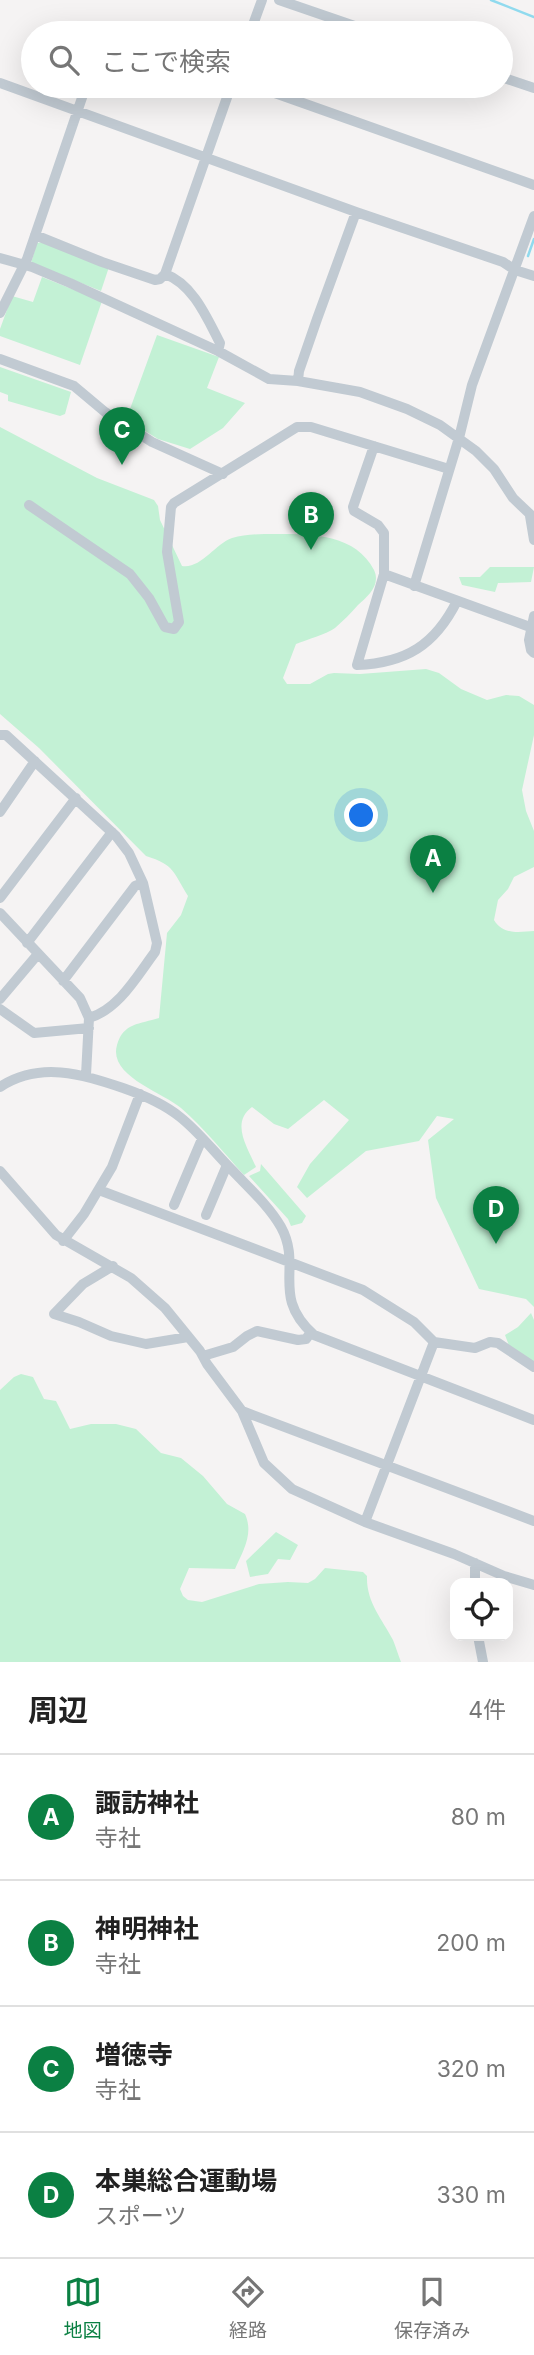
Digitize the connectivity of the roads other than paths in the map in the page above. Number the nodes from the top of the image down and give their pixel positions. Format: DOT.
graph roads {
  1 [pos="262,0"];
  2 [pos="279,0"];
  3 [pos="254,21"];
  4 [pos="339,21"];
  5 [pos="513,81"];
  6 [pos="0,83"];
  7 [pos="534,88"];
  8 [pos="21,91"];
  9 [pos="42,98"];
  10 [pos="82,98"];
  11 [pos="227,98"];
  12 [pos="289,98"];
  13 [pos="78,111"];
  14 [pos="208,158"];
  15 [pos="534,185"];
  16 [pos="356,212"];
  17 [pos="534,216"];
  18 [pos="35,235"];
  19 [pos="0,258"];
  20 [pos="22,265"];
  21 [pos="515,270"];
  22 [pos="165,274"];
  23 [pos="534,276"];
  24 [pos="0,313"];
  25 [pos="218,351"];
  26 [pos="0,359"];
  27 [pos="298,381"];
  28 [pos="459,438"];
  29 [pos="374,446"];
  30 [pos="449,469"];
  31 [pos="223,474"];
  32 [pos="29,505"];
  33 [pos="532,517"];
  34 [pos="534,540"];
  35 [pos="384,574"];
  36 [pos="414,586"];
  37 [pos="457,601"];
  38 [pos="532,622"];
  39 [pos="534,653"];
  40 [pos="0,735"];
  41 [pos="35,761"];
  42 [pos="76,798"];
  43 [pos="0,812"];
  44 [pos="112,832"];
  45 [pos="143,883"];
  46 [pos="0,898"];
  47 [pos="0,913"];
  48 [pos="27,943"];
  49 [pos="38,954"];
  50 [pos="63,981"];
  51 [pos="0,999"];
  52 [pos="0,1009"];
  53 [pos="89,1023"];
  54 [pos="86,1075"];
  55 [pos="0,1087"];
  56 [pos="140,1094"];
  57 [pos="202,1139"];
  58 [pos="227,1165"];
  59 [pos="0,1171"];
  60 [pos="99,1190"];
  61 [pos="174,1205"];
  62 [pos="206,1215"];
  63 [pos="63,1241"];
  64 [pos="290,1261"];
  65 [pos="113,1266"];
  66 [pos="311,1332"];
  67 [pos="188,1337"];
  68 [pos="434,1342"];
  69 [pos="203,1356"];
  70 [pos="534,1367"];
  71 [pos="420,1377"];
  72 [pos="242,1410"];
  73 [pos="534,1420"];
  74 [pos="388,1465"];
  75 [pos="534,1521"];
  76 [pos="365,1522"];
  77 [pos="475,1563"];
  78 [pos="475,1578"];
  79 [pos="534,1585"];
  80 [pos="479,1641"];
  81 [pos="483,1662"];
  1 -- 3 [label="street"];
  2 -- 4 [label="street"];
  5 -- 7 [label="street"];
  6 -- 8 [label="street"];
  9 -- 13 [label="street"];
  10 -- 13 [label="street"];
  11 -- 14 [label="street"];
  12 -- 15 [label="street"];
  13 -- 14 [label="street"];
  13 -- 18 [label="street"];
  14 -- 16 [label="street"];
  14 -- 22 [label="street"];
  16 -- 21 [label="street"];
  16 -- 27 [label="street"];
  17 -- 21 [label="street"];
  18 -- 20 [label="street"];
  18 -- 22 [label="street"];
  19 -- 20 [label="street"];
  20 -- 24 [label="street"];
  20 -- 25 [label="street"];
  21 -- 23 [label="street"];
  21 -- 28 [label="street"];
  22 -- 25 [label="street"];
  25 -- 27 [label="street"];
  26 -- 31 [label="street"];
  27 -- 28 [label="street"];
  28 -- 30 [label="street"];
  28 -- 33 [label="street"];
  29 -- 30 [label="street"];
  29 -- 31 [label="street"];
  29 -- 35 [label="street"];
  30 -- 36 [label="street"];
  31 -- 32 [label="street"];
  33 -- 34 [label="street"];
  35 -- 36 [label="street"];
  35 -- 37 [label="street"];
  36 -- 37 [label="street"];
  37 -- 38 [label="street"];
  38 -- 39 [label="street"];
  40 -- 41 [label="street"];
  41 -- 42 [label="street"];
  41 -- 43 [label="street"];
  42 -- 44 [label="street"];
  42 -- 46 [label="street"];
  44 -- 45 [label="street"];
  44 -- 48 [label="street"];
  45 -- 50 [label="street"];
  45 -- 53 [label="street"];
  47 -- 48 [label="street"];
  48 -- 49 [label="street"];
  49 -- 50 [label="street"];
  49 -- 51 [label="street"];
  50 -- 53 [label="street"];
  52 -- 53 [label="street"];
  53 -- 54 [label="street"];
  54 -- 55 [label="street"];
  54 -- 56 [label="street"];
  56 -- 57 [label="street"];
  56 -- 60 [label="street"];
  57 -- 58 [label="street"];
  57 -- 61 [label="street"];
  58 -- 62 [label="street"];
  58 -- 64 [label="street"];
  59 -- 63 [label="street"];
  60 -- 63 [label="street"];
  60 -- 64 [label="street"];
  63 -- 65 [label="street"];
  64 -- 66 [label="street"];
  64 -- 68 [label="street"];
  65 -- 67 [label="street"];
  65 -- 67 [label="street"];
  66 -- 69 [label="street"];
  66 -- 71 [label="street"];
  67 -- 69 [label="street"];
  68 -- 70 [label="street"];
  68 -- 71 [label="street"];
  69 -- 72 [label="street"];
  71 -- 73 [label="street"];
  71 -- 74 [label="street"];
  72 -- 74 [label="street"];
  72 -- 76 [label="street"];
  74 -- 75 [label="street"];
  74 -- 76 [label="street"];
  76 -- 77 [label="street"];
  77 -- 78 [label="street"];
  77 -- 79 [label="street"];
  80 -- 81 [label="street"];
}
